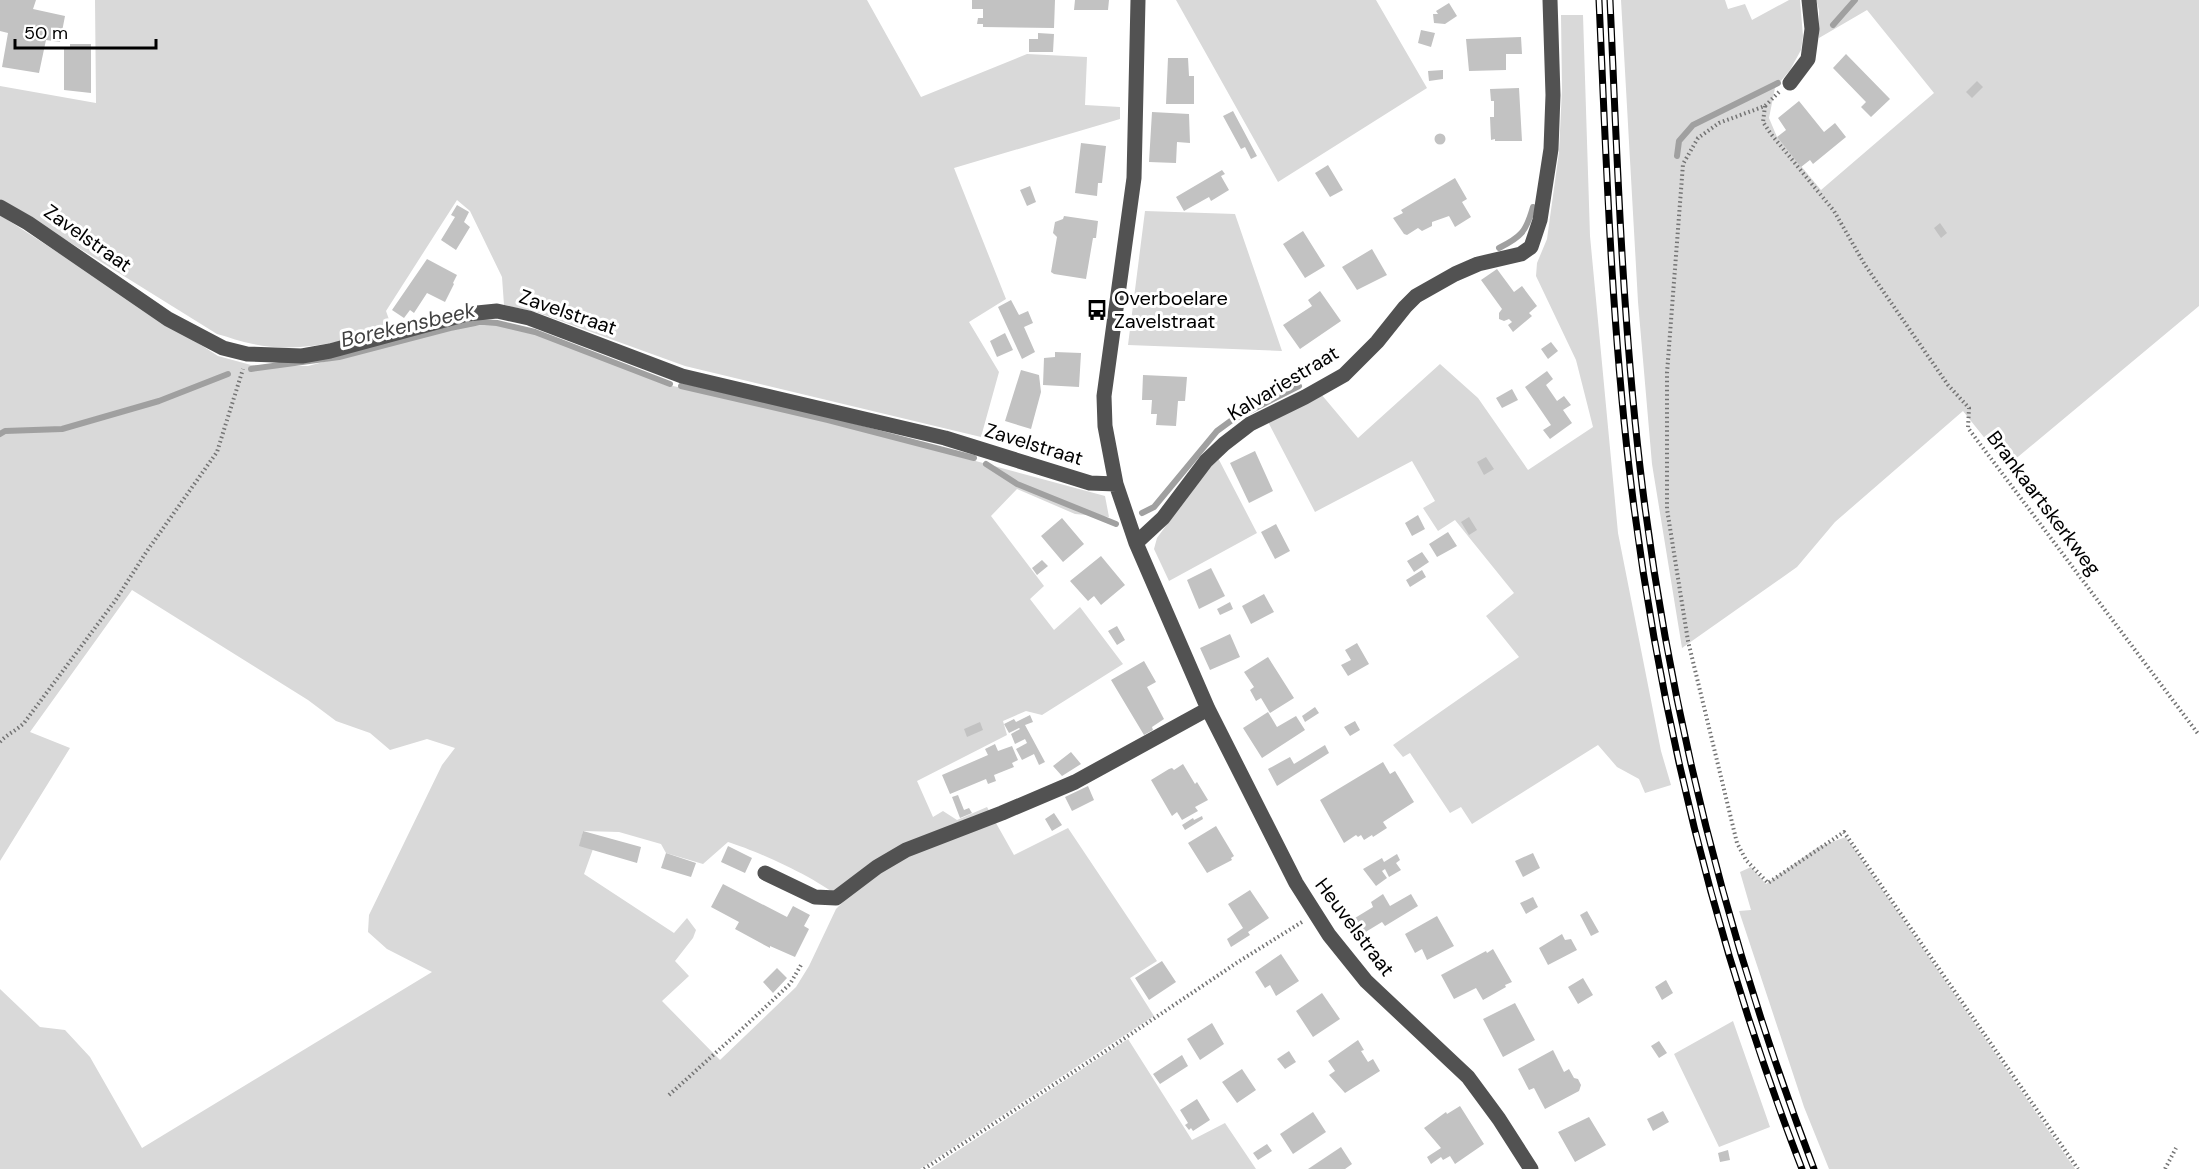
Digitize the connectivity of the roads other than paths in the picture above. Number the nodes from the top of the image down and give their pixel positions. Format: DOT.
graph roads {
  1 [pos="1138,0"];
  2 [pos="1550,0"];
  3 [pos="1809,0"];
  4 [pos="1790,83"];
  5 [pos="0,207"];
  6 [pos="1116,484"];
  7 [pos="1136,543"];
  8 [pos="1208,709"];
  9 [pos="765,873"];
  10 [pos="1531,1169"];
  1 -- 6 [label="street, Heuvelstraat"];
  2 -- 7 [label="street, Kalvariestraat"];
  3 -- 4 [label="street"];
  5 -- 6 [label="street, Zavelstraat"];
  6 -- 7 [label="street, Heuvelstraat"];
  7 -- 8 [label="street, Heuvelstraat"];
  8 -- 9 [label="street"];
  8 -- 10 [label="street, Heuvelstraat"];
}
